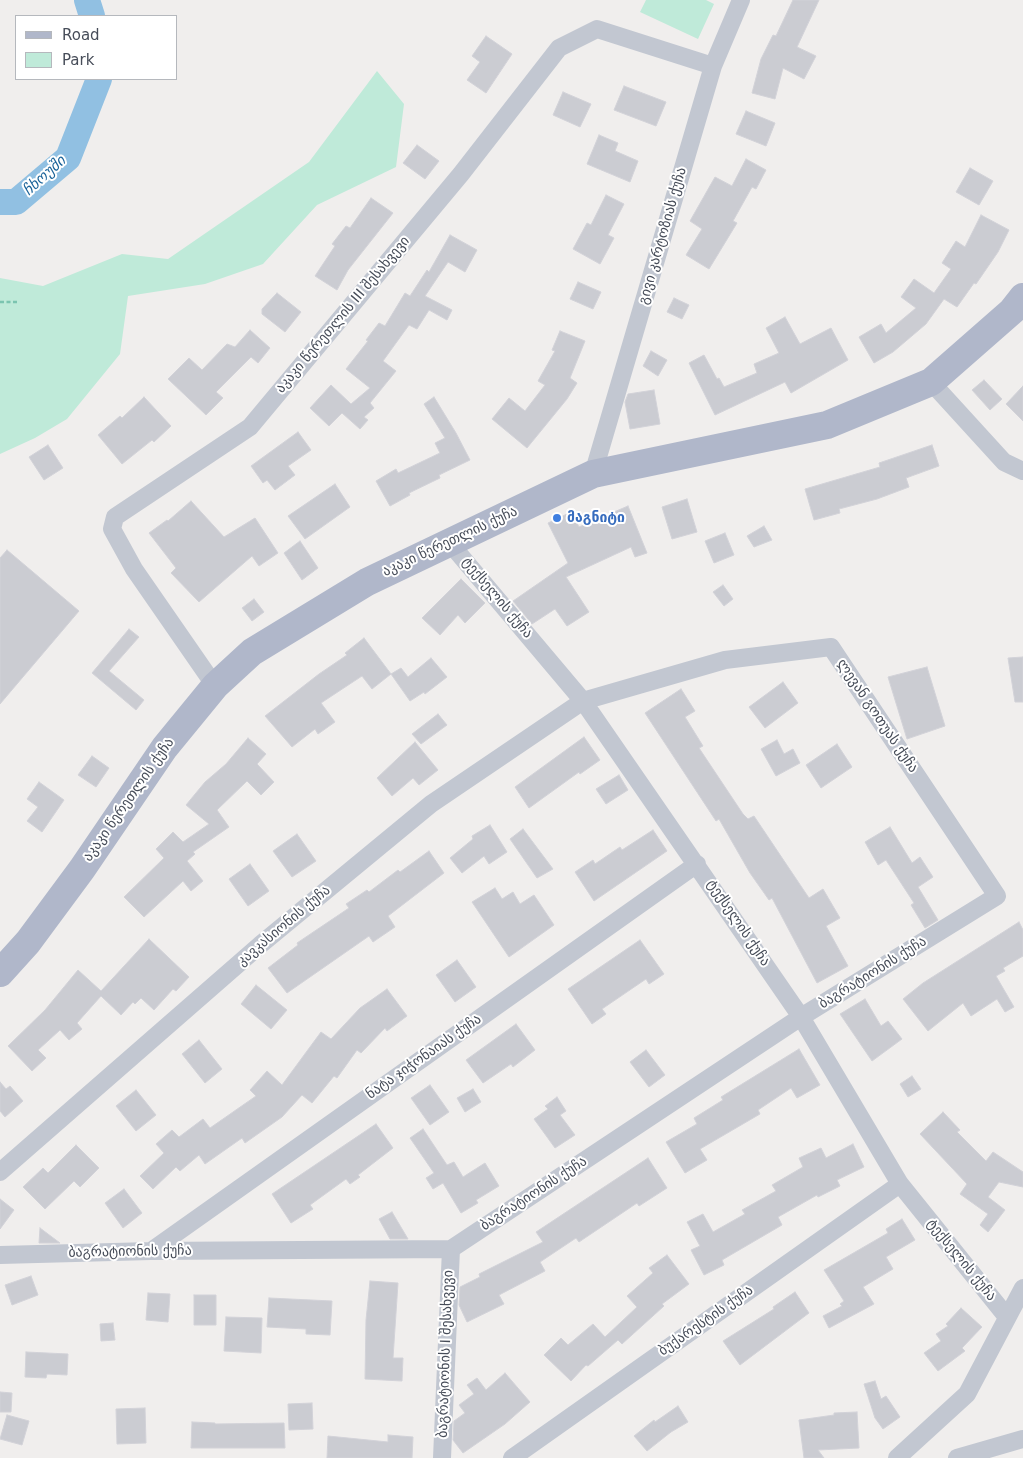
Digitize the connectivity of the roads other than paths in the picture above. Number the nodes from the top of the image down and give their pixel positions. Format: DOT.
graph roads {
  1 [pos="741,0"];
  2 [pos="713,66"];
  3 [pos="1023,297"];
  4 [pos="931,382"];
  5 [pos="1023,471"];
  6 [pos="594,474"];
  7 [pos="449,542"];
  8 [pos="215,686"];
  9 [pos="583,701"];
  10 [pos="697,864"];
  11 [pos="997,896"];
  12 [pos="0,973"];
  13 [pos="801,1018"];
  14 [pos="0,1172"];
  15 [pos="900,1184"];
  16 [pos="451,1250"];
  17 [pos="151,1251"];
  18 [pos="0,1255"];
  19 [pos="1023,1288"];
  20 [pos="1008,1317"];
  21 [pos="1023,1439"];
  22 [pos="442,1458"];
  23 [pos="512,1458"];
  24 [pos="897,1458"];
  25 [pos="957,1458"];
  1 -- 2 [label="street, გივი კარტოზიას ქუჩა"];
  2 -- 6 [label="street, გივი კარტოზიას ქუჩა"];
  2 -- 8 [label="street, აკაკი წერეთლის III შესახვევი"];
  3 -- 4 [label="main road, აკაკი წერეთლის ქუჩა"];
  4 -- 5 [label="street"];
  4 -- 6 [label="main road, აკაკი წერეთლის ქუჩა"];
  6 -- 7 [label="main road, აკაკი წერეთლის ქუჩა"];
  7 -- 8 [label="main road, აკაკი წერეთლის ქუჩა"];
  7 -- 9 [label="street, ტექსელის ქუჩა"];
  8 -- 12 [label="main road, აკაკი წერეთლის ქუჩა"];
  9 -- 10 [label="street, ტექსელის ქუჩა"];
  9 -- 11 [label="street, ლევან გოთუას ქუჩა"];
  9 -- 14 [label="street, კავკასიონის ქუჩა"];
  10 -- 13 [label="street, ტექსელის ქუჩა"];
  10 -- 17 [label="street, ნატა ჯიჭონაიას ქუჩა"];
  11 -- 13 [label="street, ბაგრატიონის ქუჩა"];
  13 -- 15 [label="street, ტექსელის ქუჩა"];
  13 -- 16 [label="street, ბაგრატიონის ქუჩა"];
  15 -- 20 [label="street, ტექსელის ქუჩა"];
  15 -- 23 [label="street, ბუქარესტის ქუჩა"];
  16 -- 17 [label="street, ბაგრატიონის ქუჩა"];
  16 -- 22 [label="street, ბაგრატიონის I შესახვევი"];
  17 -- 18 [label="street, ბაგრატიონის ქუჩა"];
  19 -- 20 [label="street"];
  20 -- 24 [label="street"];
  21 -- 25 [label="street"];
}
